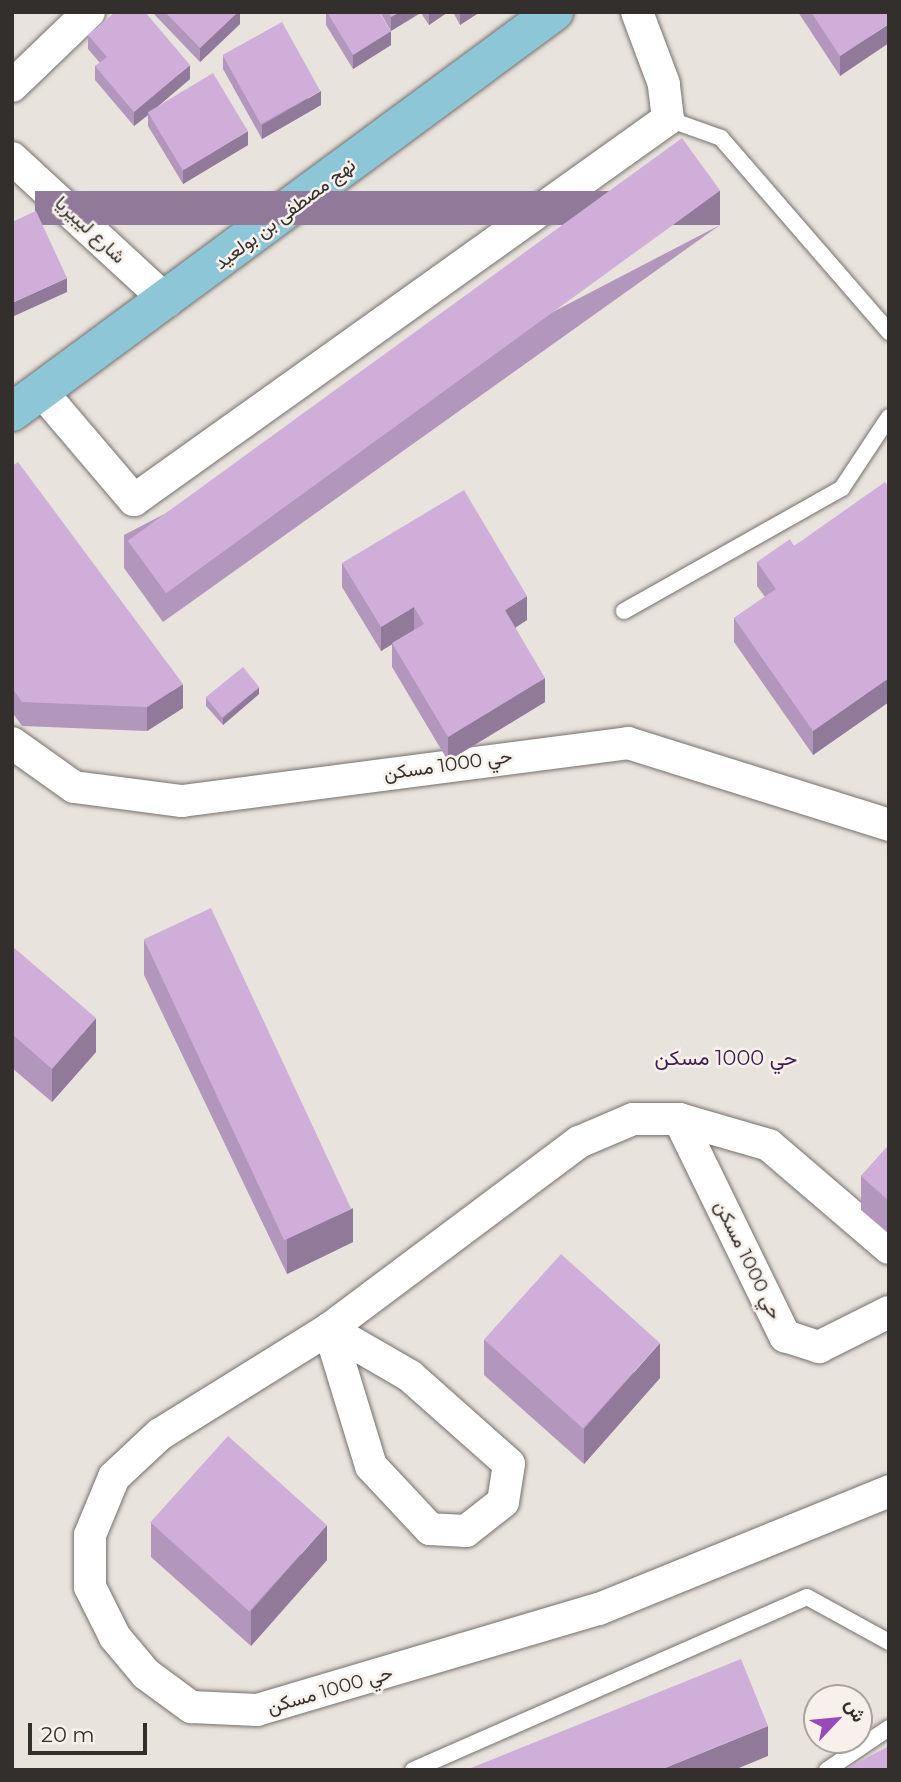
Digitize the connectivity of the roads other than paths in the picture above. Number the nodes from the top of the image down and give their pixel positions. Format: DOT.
graph roads {
  1 [pos="89,12"];
  2 [pos="554,12"];
  3 [pos="637,12"];
  4 [pos="12,86"];
  5 [pos="668,119"];
  6 [pos="12,158"];
  7 [pos="167,302"];
  8 [pos="889,332"];
  9 [pos="27,402"];
  10 [pos="889,417"];
  11 [pos="624,611"];
  12 [pos="12,743"];
  13 [pos="889,825"];
  14 [pos="679,1119"];
  15 [pos="889,1248"];
  16 [pos="889,1312"];
  17 [pos="329,1329"];
  18 [pos="889,1491"];
  19 [pos="889,1642"];
  20 [pos="889,1728"];
  21 [pos="413,1770"];
  22 [pos="827,1770"];
  1 -- 4 [label="street"];
  2 -- 7 [label="main road, نهج مصطفى بن بولعيد"];
  3 -- 5 [label="street"];
  5 -- 8 [label="lane"];
  5 -- 9 [label="street"];
  6 -- 7 [label="street, شارع ليبيريا"];
  7 -- 9 [label="main road, نهج مصطفى بن بولعيد"];
  10 -- 11 [label="lane"];
  12 -- 13 [label="street, حي 1000 مسكن"];
  14 -- 15 [label="street, حي 1000 مسكن"];
  14 -- 16 [label="street, حي 1000 مسكن"];
  14 -- 17 [label="street, حي 1000 مسكن"];
  17 -- 17 [label="street"];
  17 -- 18 [label="street, حي 1000 مسكن"];
  19 -- 21 [label="lane"];
  20 -- 22 [label="lane"];
}
